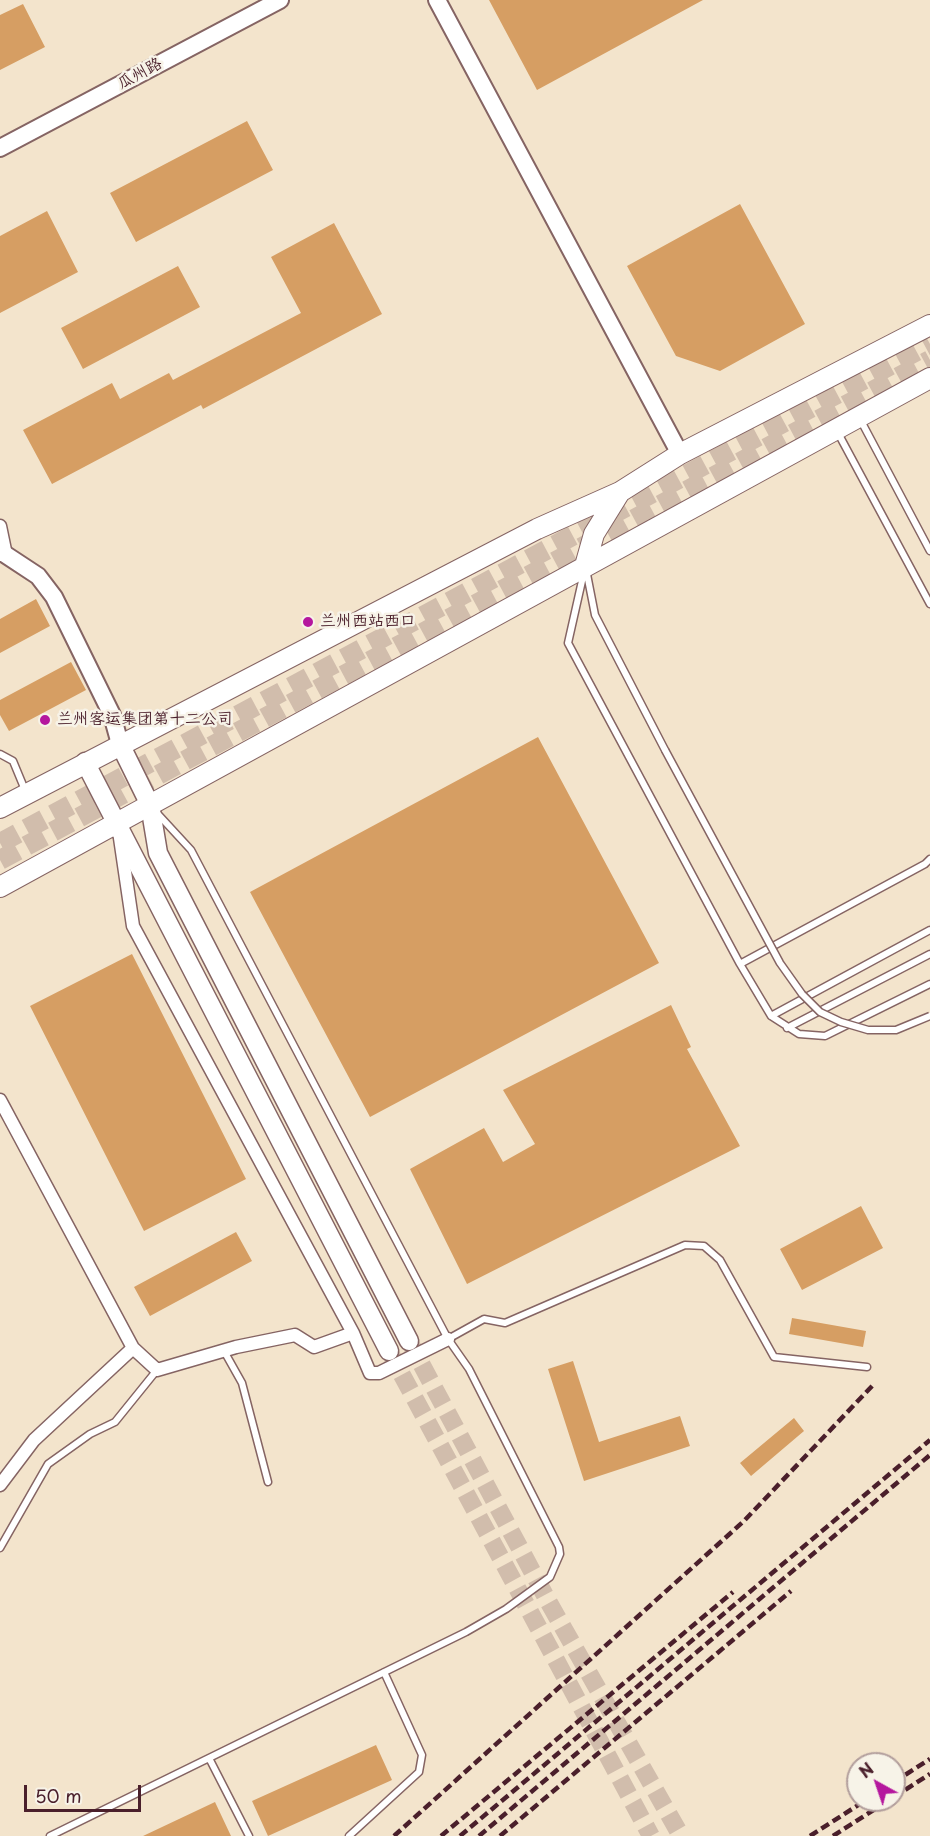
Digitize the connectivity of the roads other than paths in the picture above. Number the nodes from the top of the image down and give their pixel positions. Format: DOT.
graph roads {
  1 [pos="280,0"];
  2 [pos="437,0"];
  3 [pos="0,148"];
  4 [pos="930,325"];
  5 [pos="930,378"];
  6 [pos="859,417"];
  7 [pos="836,430"];
  8 [pos="680,454"];
  9 [pos="620,492"];
  10 [pos="0,526"];
  11 [pos="930,550"];
  12 [pos="1,556"];
  13 [pos="585,566"];
  14 [pos="930,604"];
  15 [pos="120,744"];
  16 [pos="0,754"];
  17 [pos="85,762"];
  18 [pos="26,794"];
  19 [pos="150,805"];
  20 [pos="0,808"];
  21 [pos="117,822"];
  22 [pos="930,859"];
  23 [pos="0,887"];
  24 [pos="930,930"];
  25 [pos="930,954"];
  26 [pos="740,964"];
  27 [pos="930,984"];
  28 [pos="771,1016"];
  29 [pos="930,1016"];
  30 [pos="787,1028"];
  31 [pos="0,1100"];
  32 [pos="353,1333"];
  33 [pos="448,1338"];
  34 [pos="409,1341"];
  35 [pos="133,1348"];
  36 [pos="224,1351"];
  37 [pos="389,1351"];
  38 [pos="867,1367"];
  39 [pos="157,1370"];
  40 [pos="268,1482"];
  41 [pos="0,1485"];
  42 [pos="0,1548"];
  43 [pos="384,1672"];
  44 [pos="209,1758"];
  45 [pos="50,1836"];
  46 [pos="249,1836"];
  47 [pos="349,1836"];
  1 -- 3 [label="street, 瓜州路"];
  2 -- 8 [label="street"];
  4 -- 8 [label="main road"];
  5 -- 6 [label="main road"];
  6 -- 7 [label="main road"];
  6 -- 11 [label="lane"];
  7 -- 13 [label="main road"];
  7 -- 14 [label="lane"];
  8 -- 9 [label="main road"];
  9 -- 13 [label="main road"];
  9 -- 15 [label="main road"];
  10 -- 12 [label="street"];
  12 -- 15 [label="street"];
  13 -- 19 [label="main road"];
  13 -- 26 [label="lane"];
  13 -- 29 [label="lane, bridge"];
  15 -- 17 [label="main road"];
  15 -- 19 [label="main road"];
  16 -- 18 [label="lane"];
  17 -- 18 [label="main road"];
  17 -- 21 [label="main road"];
  18 -- 20 [label="main road"];
  19 -- 21 [label="main road"];
  19 -- 33 [label="lane"];
  19 -- 34 [label="main road"];
  21 -- 23 [label="main road"];
  21 -- 32 [label="street"];
  21 -- 37 [label="main road"];
  22 -- 26 [label="lane"];
  24 -- 28 [label="lane"];
  25 -- 30 [label="lane"];
  26 -- 28 [label="lane"];
  27 -- 30 [label="lane"];
  28 -- 30 [label="lane"];
  31 -- 35 [label="street"];
  32 -- 33 [label="street"];
  32 -- 36 [label="street"];
  33 -- 38 [label="lane"];
  33 -- 43 [label="lane"];
  35 -- 39 [label="street"];
  35 -- 41 [label="street"];
  36 -- 39 [label="street"];
  36 -- 40 [label="lane"];
  39 -- 42 [label="lane"];
  43 -- 44 [label="lane"];
  43 -- 47 [label="lane"];
  44 -- 45 [label="lane"];
  44 -- 46 [label="lane"];
}
